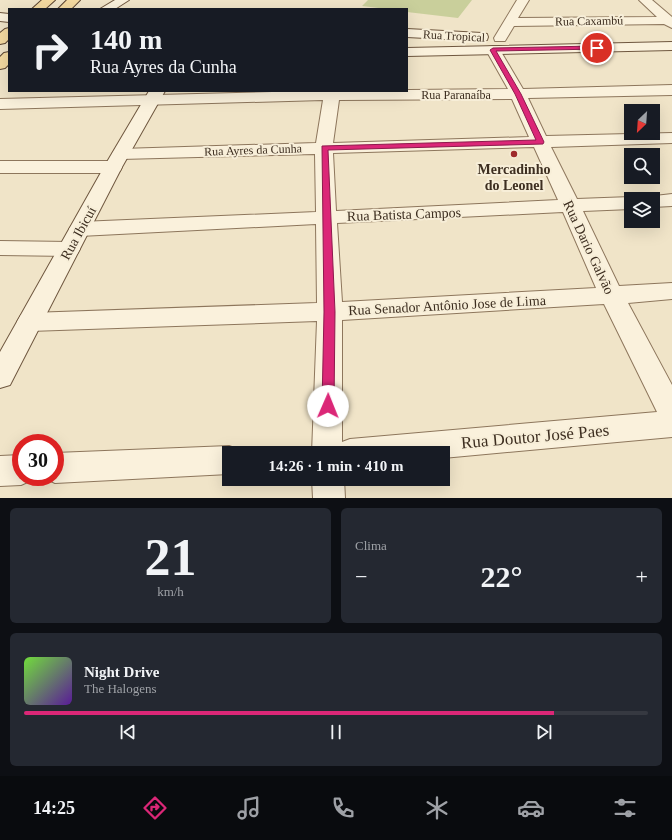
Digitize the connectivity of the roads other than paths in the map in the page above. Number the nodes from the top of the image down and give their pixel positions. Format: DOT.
graph roads {
  1 [pos="49,0"];
  2 [pos="74,0"];
  3 [pos="124,0"];
  4 [pos="523,0"];
  5 [pos="645,0"];
  6 [pos="39,8"];
  7 [pos="65,8"];
  8 [pos="108,8"];
  9 [pos="510,22"];
  10 [pos="670,22"];
  11 [pos="8,33"];
  12 [pos="408,33"];
  13 [pos="0,40"];
  14 [pos="496,44"];
  15 [pos="672,46"];
  16 [pos="408,52"];
  17 [pos="672,90"];
  18 [pos="332,93"];
  19 [pos="518,94"];
  20 [pos="155,95"];
  21 [pos="0,104"];
  22 [pos="672,138"];
  23 [pos="541,142"];
  24 [pos="324,148"];
  25 [pos="117,161"];
  26 [pos="0,167"];
  27 [pos="672,200"];
  28 [pos="660,201"];
  29 [pos="624,203"];
  30 [pos="570,207"];
  31 [pos="327,217"];
  32 [pos="80,229"];
  33 [pos="0,248"];
  34 [pos="69,249"];
  35 [pos="672,291"];
  36 [pos="612,296"];
  37 [pos="330,312"];
  38 [pos="30,322"];
  39 [pos="7,350"];
  40 [pos="0,377"];
  41 [pos="672,412"];
  42 [pos="672,424"];
  43 [pos="327,446"];
  44 [pos="428,446"];
  45 [pos="222,460"];
  46 [pos="64,468"];
  47 [pos="12,470"];
  48 [pos="0,471"];
  49 [pos="328,486"];
  50 [pos="329,498"];
  1 -- 6 [label="main road"];
  2 -- 7 [label="main road"];
  3 -- 8 [label="street"];
  4 -- 9 [label="street"];
  5 -- 10 [label="street"];
  9 -- 10 [label="street, Rua Caxambú"];
  9 -- 14 [label="street"];
  11 -- 13 [label="main road"];
  12 -- 14 [label="street, Rua Tropical"];
  14 -- 15 [label="street"];
  14 -- 16 [label="street"];
  14 -- 19 [label="street, Rua Dario Galvão"];
  17 -- 19 [label="street, Rua Paranaíba"];
  18 -- 19 [label="street, Rua Paranaíba"];
  18 -- 20 [label="street, Rua Paranaíba"];
  18 -- 24 [label="street"];
  19 -- 23 [label="street, Rua Dario Galvão"];
  20 -- 21 [label="street, Rua Paranaíba"];
  20 -- 25 [label="street, Rua Ibicuí"];
  22 -- 23 [label="street, Rua Ayres da Cunha"];
  23 -- 24 [label="street, Rua Ayres da Cunha"];
  23 -- 30 [label="street, Rua Dario Galvão"];
  24 -- 25 [label="street, Rua Ayres da Cunha"];
  24 -- 31 [label="street"];
  25 -- 26 [label="street, Rua Ayres da Cunha"];
  25 -- 32 [label="street, Rua Ibicuí"];
  27 -- 28 [label="street"];
  29 -- 30 [label="street, Rua Batista Campos"];
  30 -- 31 [label="street, Rua Batista Campos"];
  30 -- 36 [label="street, Rua Dario Galvão"];
  31 -- 32 [label="street, Rua Batista Campos"];
  31 -- 37 [label="street"];
  32 -- 34 [label="street, Rua Ibicuí"];
  33 -- 34 [label="street"];
  34 -- 38 [label="street, Rua Ibicuí"];
  35 -- 36 [label="street, Rua Senador Antônio Jose de Lima"];
  36 -- 37 [label="street, Rua Senador Antônio Jose de Lima"];
  36 -- 41 [label="street, Rua Dario Galvão"];
  37 -- 38 [label="street, Rua Senador Antônio Jose de Lima"];
  37 -- 43 [label="street"];
  38 -- 39 [label="street, Rua Ibicuí"];
  39 -- 40 [label="street, Rua Ibicuí"];
  42 -- 44 [label="street, Rua Doutor José Paes"];
  45 -- 46 [label="street"];
  47 -- 48 [label="street"];
  49 -- 50 [label="street"];
}
